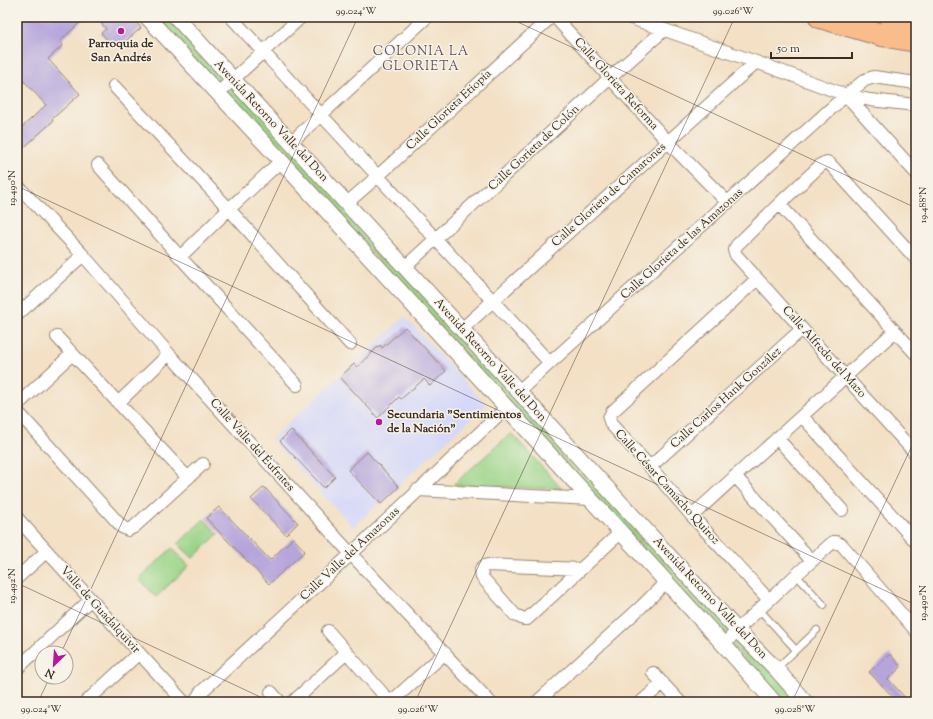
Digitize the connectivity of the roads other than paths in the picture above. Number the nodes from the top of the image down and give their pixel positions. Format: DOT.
graph roads {
  1 [pos="147,17"];
  2 [pos="176,17"];
  3 [pos="232,17"];
  4 [pos="301,17"];
  5 [pos="427,17"];
  6 [pos="551,17"];
  7 [pos="555,17"];
  8 [pos="628,17"];
  9 [pos="820,17"];
  10 [pos="890,17"];
  11 [pos="916,23"];
  12 [pos="664,30"];
  13 [pos="916,41"];
  14 [pos="263,52"];
  15 [pos="756,62"];
  16 [pos="611,77"];
  17 [pos="233,79"];
  18 [pos="916,83"];
  19 [pos="114,86"];
  20 [pos="217,94"];
  21 [pos="846,95"];
  22 [pos="916,105"];
  23 [pos="321,115"];
  24 [pos="290,142"];
  25 [pos="668,142"];
  26 [pos="281,161"];
  27 [pos="98,165"];
  28 [pos="916,173"];
  29 [pos="378,176"];
  30 [pos="17,185"];
  31 [pos="347,203"];
  32 [pos="728,203"];
  33 [pos="779,204"];
  34 [pos="229,209"];
  35 [pos="435,238"];
  36 [pos="83,255"];
  37 [pos="180,257"];
  38 [pos="916,259"];
  39 [pos="405,267"];
  40 [pos="757,279"];
  41 [pos="493,301"];
  42 [pos="17,315"];
  43 [pos="462,329"];
  44 [pos="802,329"];
  45 [pos="895,331"];
  46 [pos="57,338"];
  47 [pos="350,344"];
  48 [pos="72,354"];
  49 [pos="169,354"];
  50 [pos="916,354"];
  51 [pos="550,363"];
  52 [pos="846,377"];
  53 [pos="297,385"];
  54 [pos="519,391"];
  55 [pos="118,403"];
  56 [pos="17,405"];
  57 [pos="506,408"];
  58 [pos="17,412"];
  59 [pos="802,416"];
  60 [pos="777,438"];
  61 [pos="916,454"];
  62 [pos="203,464"];
  63 [pos="650,467"];
  64 [pos="735,476"];
  65 [pos="188,478"];
  66 [pos="417,490"];
  67 [pos="591,499"];
  68 [pos="842,510"];
  69 [pos="692,516"];
  70 [pos="19,525"];
  71 [pos="620,533"];
  72 [pos="916,542"];
  73 [pos="47,551"];
  74 [pos="351,554"];
  75 [pos="812,561"];
  76 [pos="581,569"];
  77 [pos="796,575"];
  78 [pos="17,578"];
  79 [pos="666,582"];
  80 [pos="90,600"];
  81 [pos="769,600"];
  82 [pos="824,605"];
  83 [pos="759,609"];
  84 [pos="738,630"];
  85 [pos="817,630"];
  86 [pos="328,631"];
  87 [pos="916,631"];
  88 [pos="724,645"];
  89 [pos="796,650"];
  90 [pos="139,653"];
  91 [pos="346,653"];
  92 [pos="445,653"];
  93 [pos="17,669"];
  94 [pos="776,669"];
  95 [pos="654,673"];
  96 [pos="663,683"];
  97 [pos="271,692"];
  98 [pos="86,702"];
  99 [pos="184,702"];
  100 [pos="196,702"];
  101 [pos="280,702"];
  102 [pos="293,702"];
  103 [pos="391,702"];
  104 [pos="490,702"];
  105 [pos="537,702"];
  106 [pos="641,702"];
  107 [pos="680,702"];
  108 [pos="774,702"];
  109 [pos="805,702"];
  1 -- 20 [label="street, Avenida Retorno Valle del Don"];
  2 -- 17 [label="street, Avenida Retorno Valle del Don"];
  3 -- 14 [label="street"];
  4 -- 14 [label="street"];
  5 -- 23 [label="street"];
  6 -- 29 [label="street, Calle Glorieta Etiopía"];
  7 -- 16 [label="street, Calle Glorieta Reforma"];
  8 -- 12 [label="street"];
  9 -- 13 [label="highway"];
  10 -- 11 [label="highway"];
  12 -- 15 [label="street"];
  12 -- 16 [label="street, Calle Gorieta de Colón"];
  14 -- 17 [label="street"];
  14 -- 23 [label="street"];
  15 -- 21 [label="street"];
  15 -- 25 [label="street, Calle Glorieta de Camarones"];
  16 -- 25 [label="street, Calle Glorieta Reforma"];
  16 -- 35 [label="street, Calle Gorieta de Colón"];
  17 -- 20 [label="street"];
  17 -- 24 [label="street, Avenida Retorno Valle del Don"];
  18 -- 21 [label="street, Calle Glorieta de las Amazonas"];
  19 -- 34 [label="street"];
  20 -- 26 [label="street, Avenida Retorno Valle del Don"];
  21 -- 22 [label="street"];
  21 -- 28 [label="street"];
  21 -- 32 [label="street, Calle Glorieta de las Amazonas"];
  23 -- 24 [label="street"];
  23 -- 29 [label="street"];
  24 -- 31 [label="street, Avenida Retorno Valle del Don"];
  25 -- 32 [label="street, Calle Glorieta Reforma"];
  25 -- 41 [label="street, Calle Glorieta de Camarones"];
  26 -- 34 [label="street"];
  26 -- 57 [label="street, Avenida Retorno Valle del Don"];
  27 -- 37 [label="street"];
  29 -- 31 [label="street, Calle Glorieta Etiopía"];
  29 -- 35 [label="street"];
  30 -- 36 [label="street, Calle Valle del Éufrates"];
  31 -- 39 [label="street, Avenida Retorno Valle del Don"];
  32 -- 51 [label="street, Calle Glorieta de las Amazonas"];
  33 -- 38 [label="street"];
  33 -- 40 [label="street, Calle Alfredo del Mazo"];
  33 -- 45 [label="street"];
  34 -- 37 [label="street"];
  34 -- 47 [label="street"];
  35 -- 39 [label="street, Calle Gorieta de Colón"];
  35 -- 41 [label="street"];
  36 -- 42 [label="street"];
  36 -- 49 [label="street, Calle Valle del Éufrates"];
  37 -- 53 [label="street"];
  39 -- 43 [label="street, Avenida Retorno Valle del Don"];
  40 -- 44 [label="street, Calle Alfredo del Mazo"];
  40 -- 63 [label="street, Calle César Camacho Quiroz"];
  41 -- 43 [label="street, Calle Glorieta de Camarones"];
  41 -- 51 [label="street"];
  43 -- 54 [label="street, Avenida Retorno Valle del Don"];
  44 -- 52 [label="street, Calle Alfredo del Mazo"];
  44 -- 63 [label="street, Calle Carlos Hank González"];
  45 -- 50 [label="street"];
  45 -- 52 [label="street"];
  46 -- 48 [label="street"];
  48 -- 55 [label="street"];
  48 -- 56 [label="street"];
  49 -- 55 [label="street"];
  49 -- 74 [label="street, Calle Valle del Éufrates"];
  51 -- 54 [label="street, Calle Glorieta de las Amazonas"];
  52 -- 59 [label="street"];
  52 -- 61 [label="street, Calle Alfredo del Mazo"];
  54 -- 84 [label="street, Avenida Retorno Valle del Don"];
  55 -- 65 [label="street"];
  57 -- 66 [label="street, Calle Valle del Amazonas"];
  57 -- 67 [label="street, Avenida Retorno Valle del Don"];
  58 -- 65 [label="street"];
  59 -- 60 [label="street"];
  59 -- 72 [label="street"];
  60 -- 64 [label="street"];
  60 -- 68 [label="street"];
  62 -- 65 [label="street"];
  63 -- 69 [label="street, Calle César Camacho Quiroz"];
  64 -- 69 [label="street"];
  64 -- 75 [label="street"];
  66 -- 67 [label="street"];
  66 -- 74 [label="street, Calle Valle del Amazonas"];
  67 -- 71 [label="street, Avenida Retorno Valle del Don"];
  69 -- 81 [label="street, Calle César Camacho Quiroz"];
  70 -- 73 [label="street, Valle de Guadalquivir"];
  71 -- 76 [label="street"];
  71 -- 79 [label="street, Avenida Retorno Valle del Don"];
  73 -- 78 [label="street"];
  73 -- 80 [label="street, Valle de Guadalquivir"];
  74 -- 92 [label="street, Calle Valle del Éufrates"];
  74 -- 100 [label="street, Calle Valle del Amazonas"];
  75 -- 77 [label="street"];
  75 -- 87 [label="street"];
  76 -- 76 [label="street"];
  77 -- 81 [label="street"];
  77 -- 82 [label="lane"];
  79 -- 88 [label="street, Avenida Retorno Valle del Don"];
  79 -- 105 [label="street"];
  80 -- 90 [label="street, Valle de Guadalquivir"];
  80 -- 93 [label="street"];
  81 -- 83 [label="street"];
  83 -- 84 [label="street"];
  83 -- 89 [label="lane"];
  84 -- 88 [label="street"];
  84 -- 94 [label="street, Avenida Retorno Valle del Don"];
  85 -- 89 [label="lane"];
  86 -- 91 [label="street"];
  88 -- 108 [label="street, Avenida Retorno Valle del Don"];
  89 -- 94 [label="lane"];
  90 -- 98 [label="street"];
  90 -- 99 [label="street, Valle de Guadalquivir"];
  91 -- 102 [label="street"];
  91 -- 103 [label="street"];
  92 -- 103 [label="street"];
  92 -- 104 [label="street, Calle Valle del Éufrates"];
  94 -- 109 [label="street, Avenida Retorno Valle del Don"];
  95 -- 96 [label="street"];
  96 -- 106 [label="street"];
  96 -- 107 [label="street"];
  97 -- 101 [label="street"];
}
